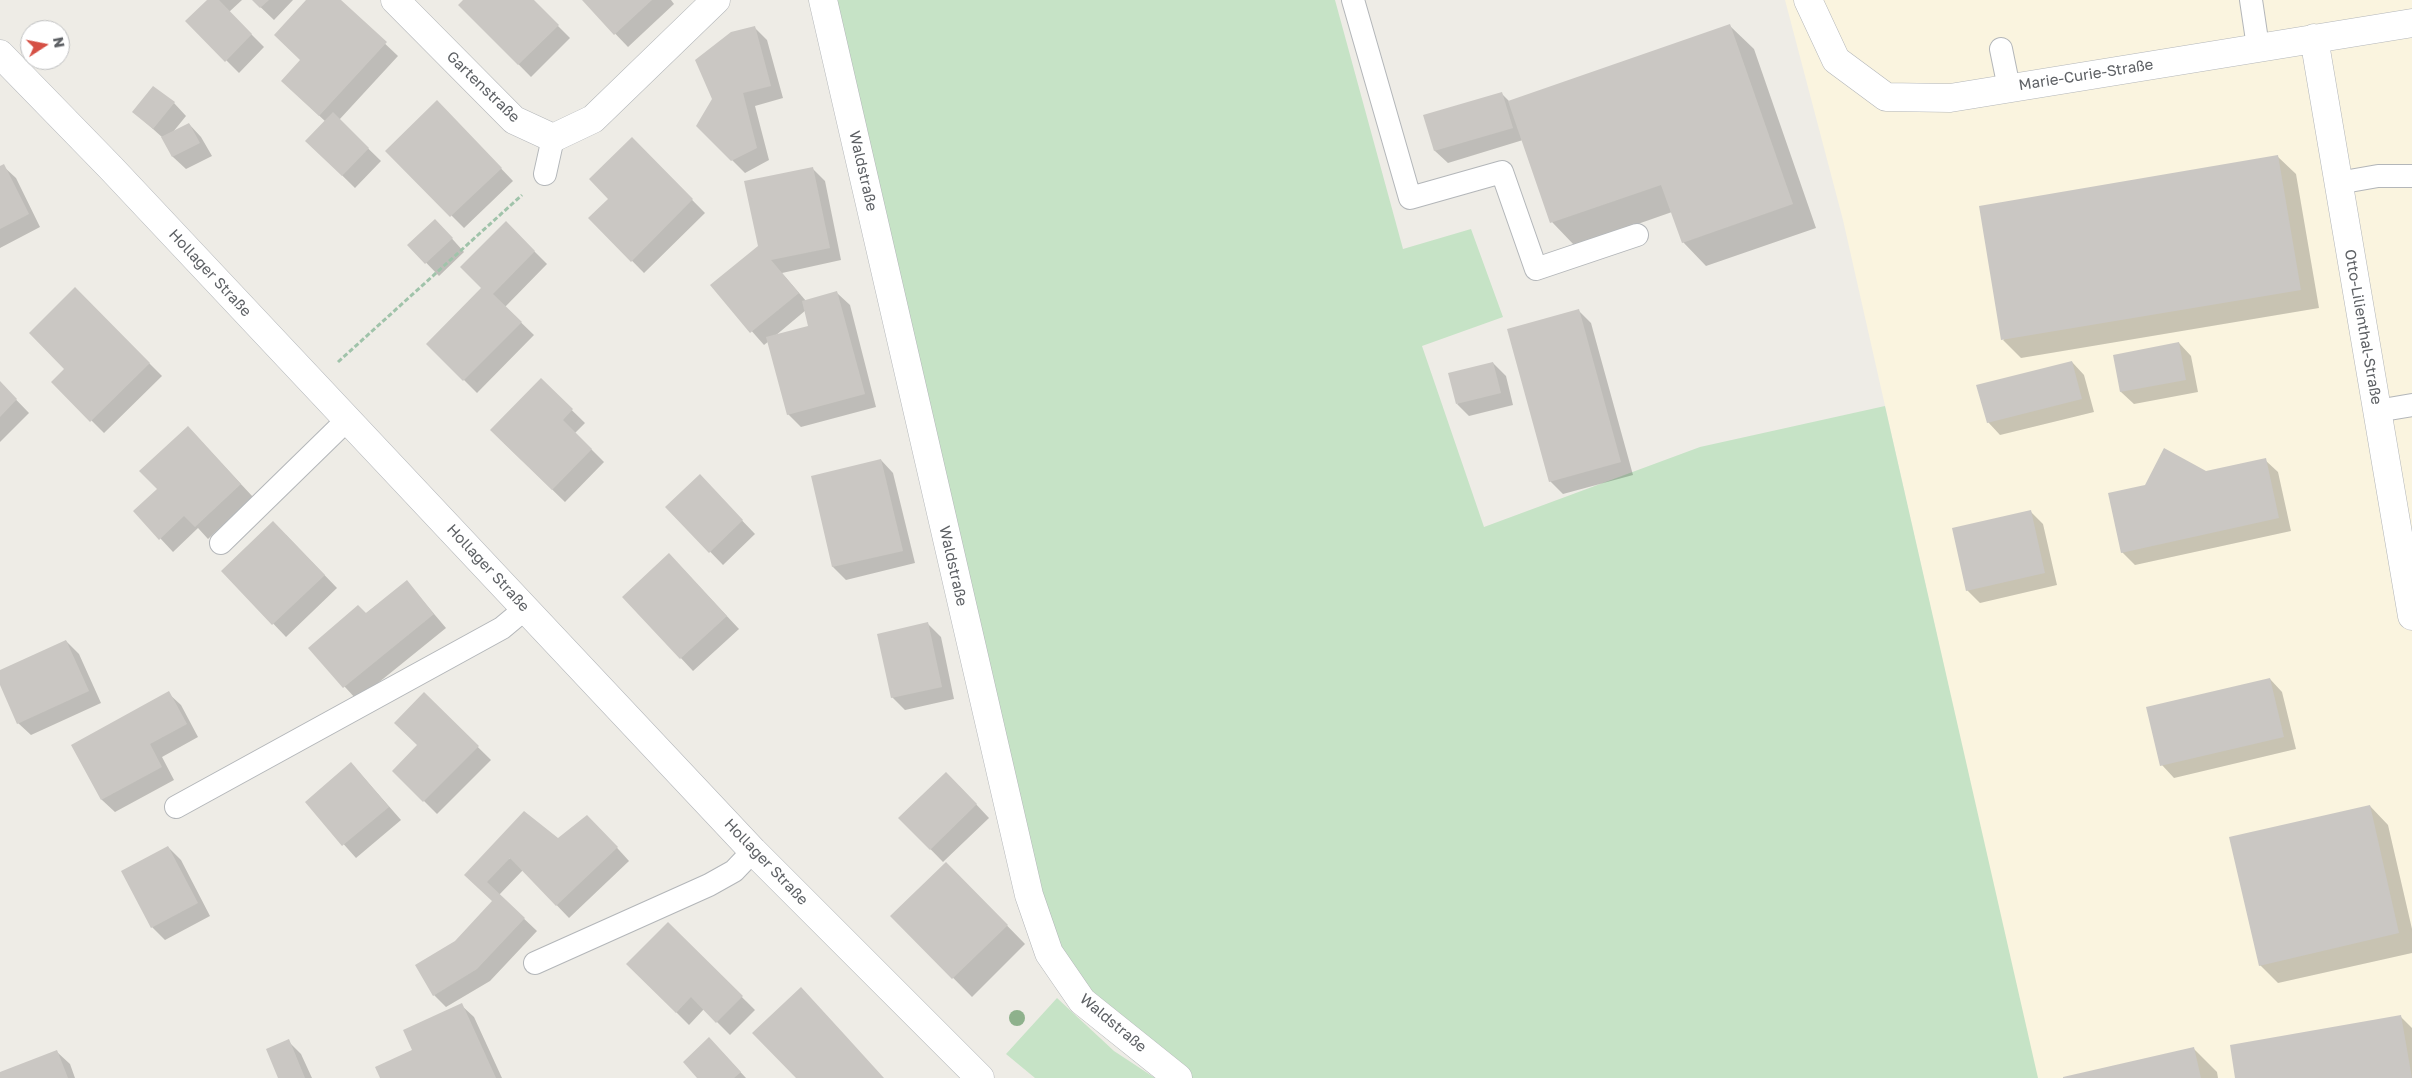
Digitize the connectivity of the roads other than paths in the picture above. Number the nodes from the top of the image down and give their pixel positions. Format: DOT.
graph roads {
  1 [pos="395,0"];
  2 [pos="716,0"];
  3 [pos="823,0"];
  4 [pos="1353,0"];
  5 [pos="1808,0"];
  6 [pos="2251,0"];
  7 [pos="2412,23"];
  8 [pos="2314,38"];
  9 [pos="2258,47"];
  10 [pos="2001,49"];
  11 [pos="0,54"];
  12 [pos="2009,88"];
  13 [pos="553,138"];
  14 [pos="545,174"];
  15 [pos="2412,176"];
  16 [pos="2338,183"];
  17 [pos="1638,235"];
  18 [pos="2412,405"];
  19 [pos="2377,411"];
  20 [pos="348,419"];
  21 [pos="221,543"];
  22 [pos="526,608"];
  23 [pos="2412,612"];
  24 [pos="176,807"];
  25 [pos="753,851"];
  26 [pos="535,964"];
  27 [pos="980,1078"];
  28 [pos="1178,1078"];
  1 -- 13 [label="street, Gartenstraße"];
  2 -- 13 [label="street"];
  3 -- 28 [label="street, Waldstraße"];
  4 -- 17 [label="lane"];
  5 -- 12 [label="street, Marie-Curie-Straße"];
  6 -- 9 [label="lane"];
  7 -- 8 [label="street, Marie-Curie-Straße"];
  8 -- 9 [label="street, Marie-Curie-Straße"];
  8 -- 16 [label="street, Otto-Lilienthal-Straße"];
  9 -- 12 [label="street, Marie-Curie-Straße"];
  10 -- 12 [label="lane"];
  11 -- 20 [label="street, Hollager Straße"];
  13 -- 14 [label="lane"];
  15 -- 16 [label="lane"];
  16 -- 19 [label="street, Otto-Lilienthal-Straße"];
  18 -- 19 [label="lane"];
  19 -- 23 [label="street, Otto-Lilienthal-Straße"];
  20 -- 21 [label="lane"];
  20 -- 22 [label="street, Hollager Straße"];
  22 -- 24 [label="lane"];
  22 -- 25 [label="street, Hollager Straße"];
  25 -- 26 [label="lane"];
  25 -- 27 [label="street, Hollager Straße"];
}
